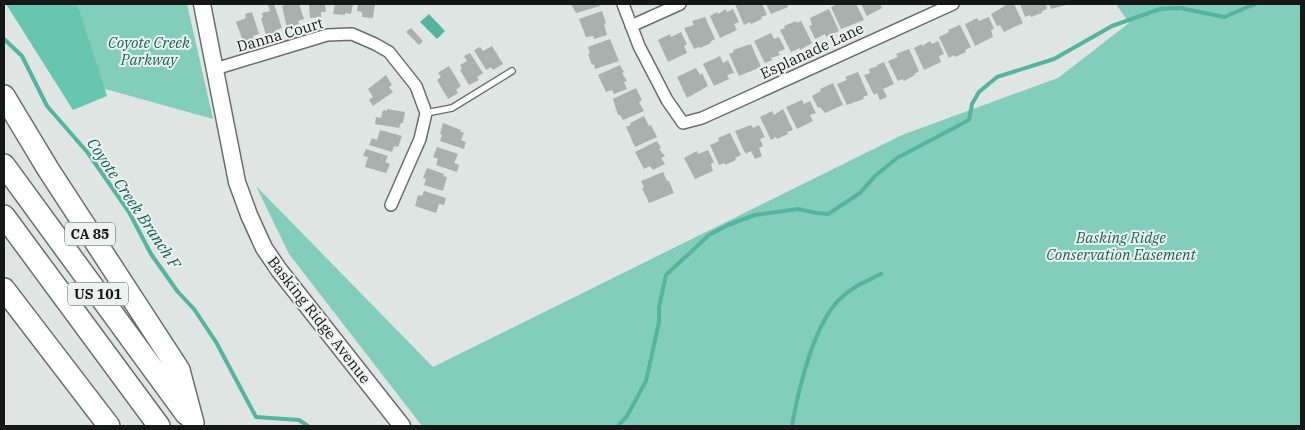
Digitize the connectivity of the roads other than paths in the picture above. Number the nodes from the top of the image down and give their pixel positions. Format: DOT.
graph roads {
  1 [pos="202,4"];
  2 [pos="624,4"];
  3 [pos="680,4"];
  4 [pos="953,4"];
  5 [pos="631,26"];
  6 [pos="215,69"];
  7 [pos="512,71"];
  8 [pos="4,96"];
  9 [pos="426,113"];
  10 [pos="4,165"];
  11 [pos="391,205"];
  12 [pos="4,216"];
  13 [pos="4,239"];
  14 [pos="4,289"];
  15 [pos="194,425"];
  16 [pos="109,426"];
  17 [pos="145,426"];
  18 [pos="159,426"];
  19 [pos="402,426"];
  1 -- 6 [label="street, Basking Ridge Avenue"];
  2 -- 5 [label="street"];
  3 -- 5 [label="street"];
  4 -- 5 [label="street, Esplanade Lane"];
  6 -- 9 [label="street, Danna Court"];
  6 -- 19 [label="street, Basking Ridge Avenue"];
  7 -- 9 [label="lane"];
  8 -- 15 [label="highway, CA 85"];
  9 -- 11 [label="street"];
  10 -- 15 [label="highway, US 101"];
  12 -- 18 [label="highway"];
  13 -- 17 [label="highway"];
  14 -- 16 [label="highway"];
}
